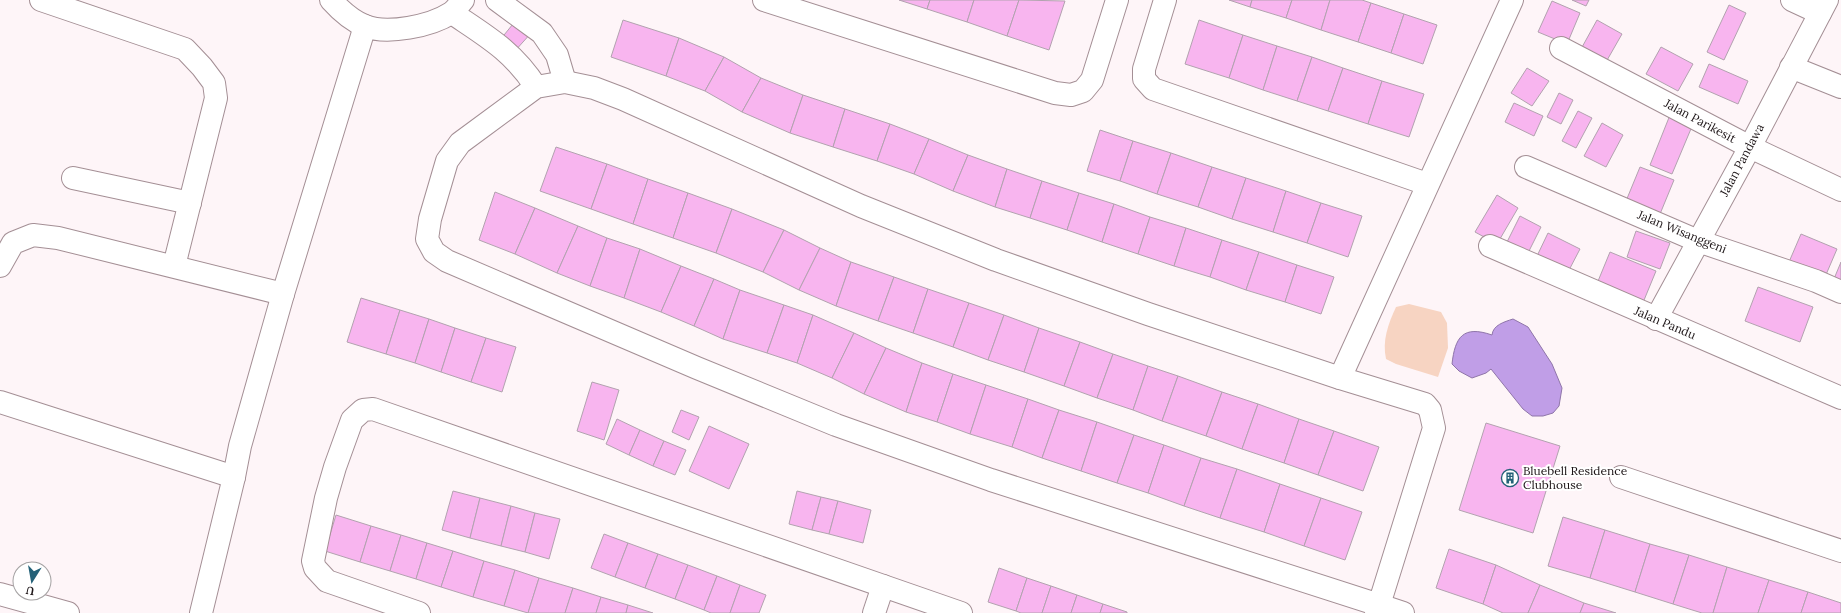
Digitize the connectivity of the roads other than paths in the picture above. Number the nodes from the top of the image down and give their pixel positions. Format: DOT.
graph roads {
  1 [pos="41,0"];
  2 [pos="331,0"];
  3 [pos="497,0"];
  4 [pos="764,0"];
  5 [pos="1117,0"];
  6 [pos="1165,0"];
  7 [pos="1512,0"];
  8 [pos="1792,0"];
  9 [pos="458,6"];
  10 [pos="1824,7"];
  11 [pos="365,26"];
  12 [pos="1561,48"];
  13 [pos="1791,68"];
  14 [pos="565,82"];
  15 [pos="536,87"];
  16 [pos="1841,87"];
  17 [pos="1750,147"];
  18 [pos="1526,167"];
  19 [pos="73,178"];
  20 [pos="1427,184"];
  21 [pos="1841,190"];
  22 [pos="190,203"];
  23 [pos="1698,241"];
  24 [pos="1490,246"];
  25 [pos="0,266"];
  26 [pos="174,266"];
  27 [pos="1841,292"];
  28 [pos="283,294"];
  29 [pos="1656,319"];
  30 [pos="1340,378"];
  31 [pos="1841,398"];
  32 [pos="0,402"];
  33 [pos="234,476"];
  34 [pos="1621,477"];
  35 [pos="1841,551"];
  36 [pos="882,586"];
  37 [pos="0,594"];
  38 [pos="1378,609"];
  39 [pos="68,613"];
  40 [pos="202,613"];
  41 [pos="419,613"];
  42 [pos="874,613"];
  43 [pos="961,613"];
  44 [pos="1403,613"];
  1 -- 22 [label="street"];
  2 -- 11 [label="street"];
  3 -- 14 [label="street"];
  4 -- 5 [label="street"];
  6 -- 20 [label="street"];
  7 -- 20 [label="street"];
  8 -- 10 [label="street"];
  9 -- 11 [label="street"];
  9 -- 15 [label="street"];
  10 -- 13 [label="street, Jalan Pandawa"];
  11 -- 28 [label="street"];
  12 -- 17 [label="street, Jalan Parikesit"];
  13 -- 16 [label="street"];
  13 -- 17 [label="street, Jalan Pandawa"];
  14 -- 15 [label="street"];
  14 -- 30 [label="street"];
  15 -- 38 [label="street"];
  17 -- 21 [label="street, Jalan Parikesit"];
  17 -- 23 [label="street, Jalan Pandawa"];
  18 -- 23 [label="street, Jalan Wisanggeni"];
  19 -- 22 [label="street"];
  20 -- 30 [label="street"];
  22 -- 26 [label="street"];
  23 -- 27 [label="street, Jalan Wisanggeni"];
  23 -- 29 [label="street, Jalan Pandawa"];
  24 -- 29 [label="street, Jalan Pandu"];
  25 -- 26 [label="street"];
  26 -- 28 [label="street"];
  28 -- 33 [label="street"];
  29 -- 31 [label="street, Jalan Pandu"];
  30 -- 38 [label="street"];
  32 -- 33 [label="street"];
  33 -- 40 [label="street"];
  34 -- 35 [label="street"];
  36 -- 41 [label="street"];
  36 -- 42 [label="street"];
  36 -- 43 [label="street"];
  37 -- 39 [label="street"];
  38 -- 44 [label="street"];
}
